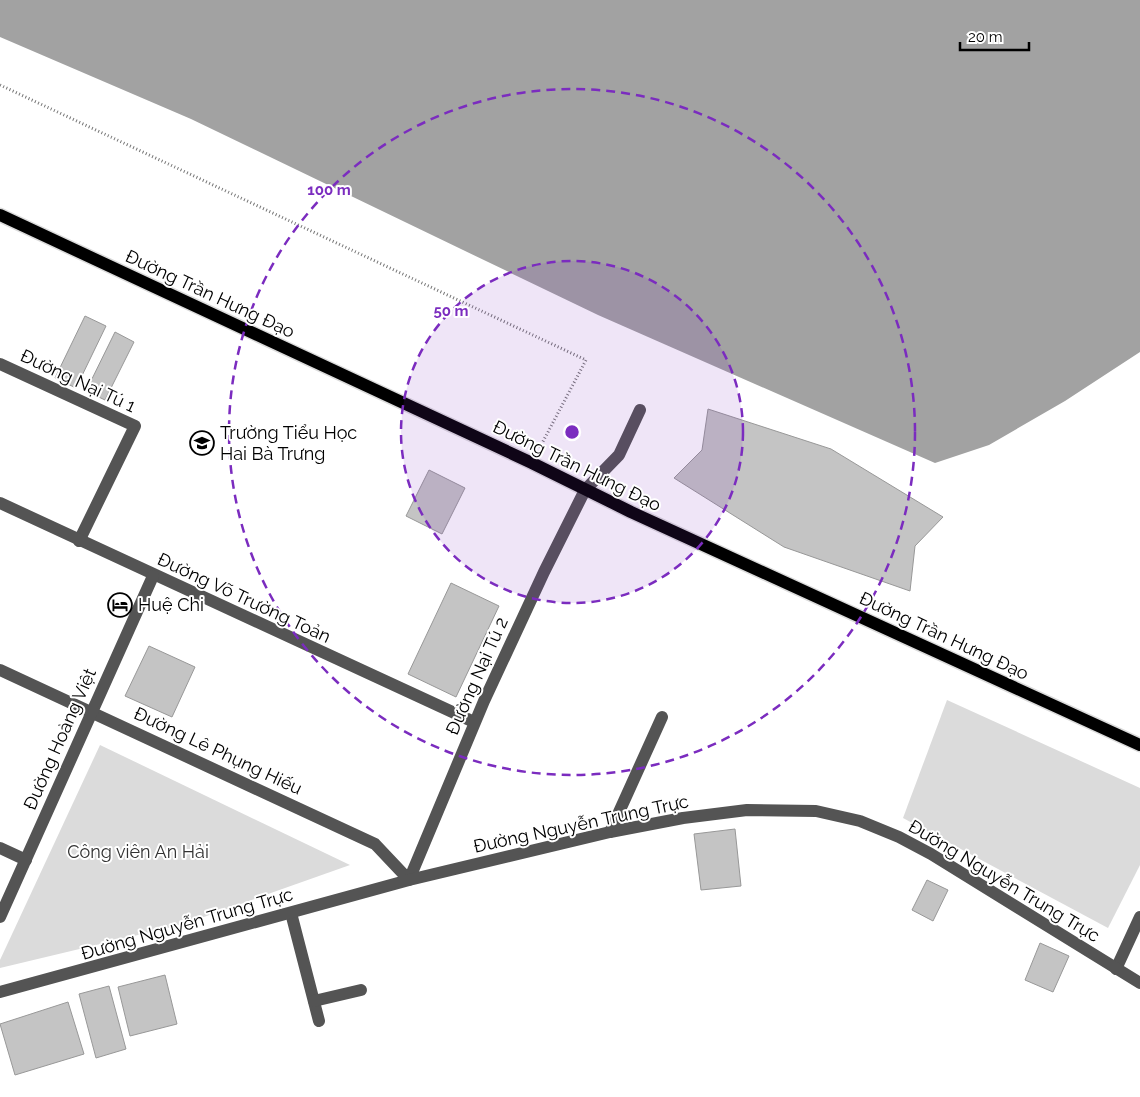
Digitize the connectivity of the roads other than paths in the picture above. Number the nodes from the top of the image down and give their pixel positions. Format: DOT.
graph roads {
  1 [pos="0,215"];
  2 [pos="0,364"];
  3 [pos="640,410"];
  4 [pos="585,490"];
  5 [pos="0,504"];
  6 [pos="79,541"];
  7 [pos="153,576"];
  8 [pos="0,670"];
  9 [pos="91,712"];
  10 [pos="662,717"];
  11 [pos="474,722"];
  12 [pos="1140,745"];
  13 [pos="610,832"];
  14 [pos="0,848"];
  15 [pos="26,860"];
  16 [pos="408,880"];
  17 [pos="291,913"];
  18 [pos="0,917"];
  19 [pos="1140,917"];
  20 [pos="1116,969"];
  21 [pos="1140,983"];
  22 [pos="361,990"];
  23 [pos="0,992"];
  24 [pos="314,1001"];
  25 [pos="319,1021"];
  1 -- 4 [label="main road, Đường Trần Hưng Đạo"];
  2 -- 6 [label="street, Đường Nại Tú 1"];
  3 -- 4 [label="street, Đường Nại Tú 2"];
  4 -- 11 [label="street, Đường Nại Tú 2"];
  4 -- 12 [label="main road, Đường Trần Hưng Đạo"];
  5 -- 6 [label="street, Đường Võ Trường Toản"];
  6 -- 7 [label="street, Đường Võ Trường Toản"];
  7 -- 9 [label="street, Đường Hoàng Việt"];
  7 -- 11 [label="street, Đường Võ Trường Toản"];
  8 -- 9 [label="street, Đường Lê Phụng Hiếu"];
  9 -- 15 [label="street, Đường Hoàng Việt"];
  9 -- 16 [label="street, Đường Lê Phụng Hiếu"];
  10 -- 13 [label="street"];
  11 -- 16 [label="street, Đường Nại Tú 2"];
  13 -- 16 [label="street, Đường Nguyễn Trung Trực"];
  13 -- 20 [label="street, Đường Nguyễn Trung Trực"];
  14 -- 15 [label="street"];
  15 -- 18 [label="street, Đường Hoàng Việt"];
  16 -- 17 [label="street, Đường Nguyễn Trung Trực"];
  17 -- 23 [label="street, Đường Nguyễn Trung Trực"];
  17 -- 24 [label="street"];
  19 -- 20 [label="street"];
  20 -- 21 [label="street, Đường Nguyễn Trung Trực"];
  22 -- 24 [label="street"];
  24 -- 25 [label="street"];
}
